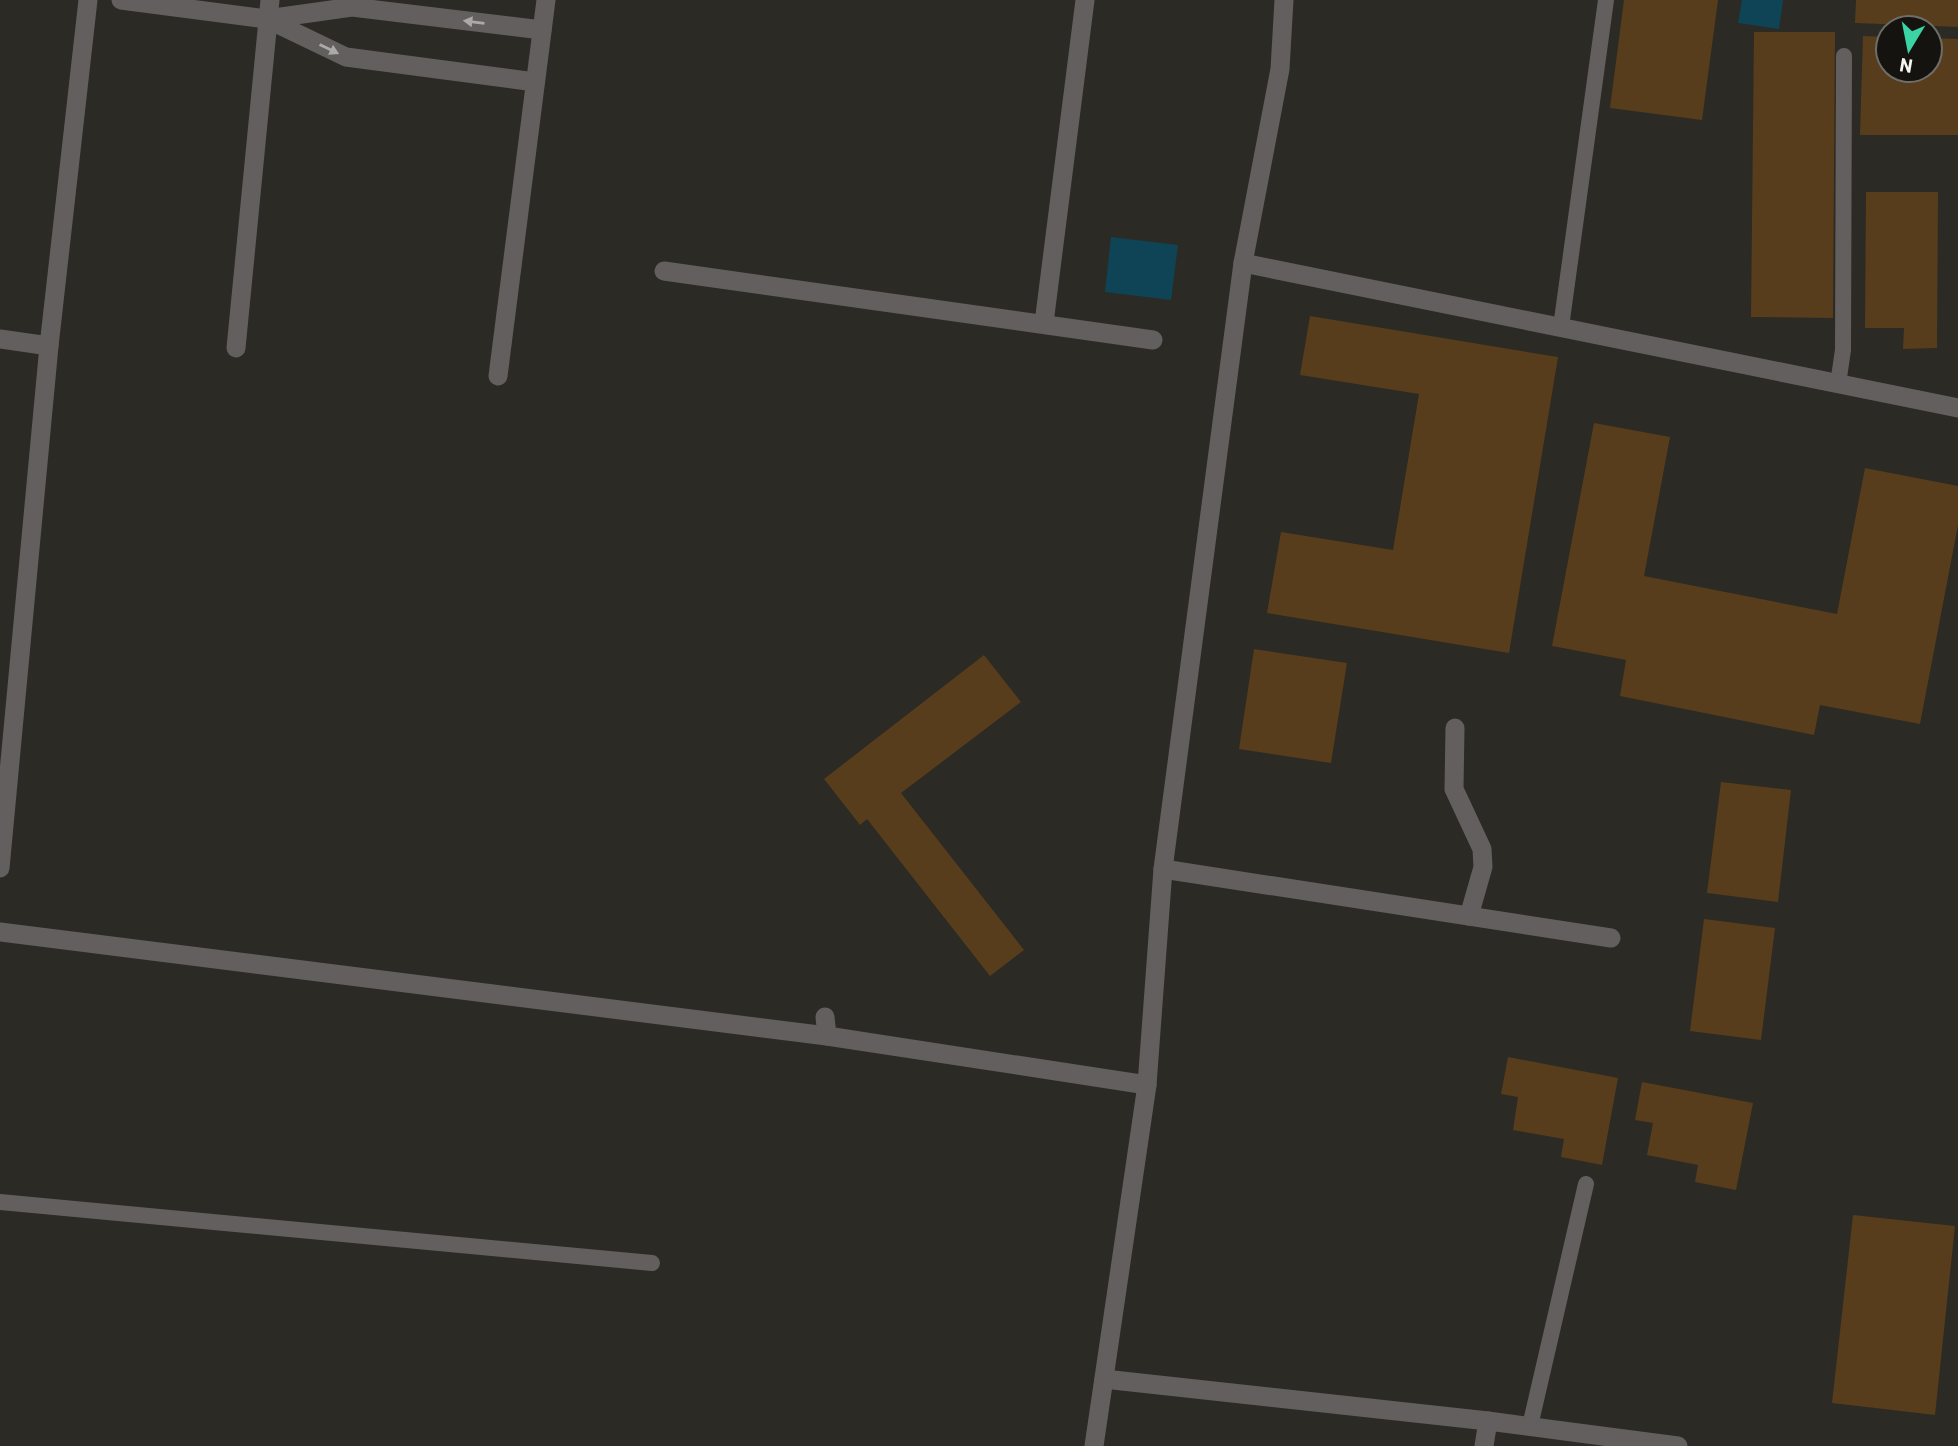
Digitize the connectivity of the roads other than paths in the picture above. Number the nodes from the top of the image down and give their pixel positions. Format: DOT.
graph roads {
  1 [pos="88,0"];
  2 [pos="121,0"];
  3 [pos="546,0"];
  4 [pos="1085,0"];
  5 [pos="1284,0"];
  6 [pos="1606,0"];
  7 [pos="269,10"];
  8 [pos="542,30"];
  9 [pos="1844,56"];
  10 [pos="535,82"];
  11 [pos="1243,263"];
  12 [pos="664,271"];
  13 [pos="1044,323"];
  14 [pos="1561,327"];
  15 [pos="0,339"];
  16 [pos="1153,340"];
  17 [pos="49,346"];
  18 [pos="236,348"];
  19 [pos="498,376"];
  20 [pos="1838,384"];
  21 [pos="1958,408"];
  22 [pos="1455,727"];
  23 [pos="0,868"];
  24 [pos="1163,869"];
  25 [pos="1469,916"];
  26 [pos="0,932"];
  27 [pos="1611,938"];
  28 [pos="1147,1086"];
  29 [pos="1586,1184"];
  30 [pos="0,1202"];
  31 [pos="652,1263"];
  32 [pos="1104,1379"];
  33 [pos="1488,1421"];
  34 [pos="1530,1426"];
  35 [pos="1094,1446"];
  36 [pos="1484,1446"];
  37 [pos="1678,1446"];
  1 -- 17 [label="street"];
  2 -- 7 [label="street"];
  3 -- 8 [label="street"];
  4 -- 13 [label="street"];
  5 -- 11 [label="street"];
  6 -- 14 [label="lane"];
  8 -- 7 [label="street, one-way"];
  7 -- 10 [label="street, one-way"];
  7 -- 18 [label="street"];
  8 -- 10 [label="street"];
  9 -- 20 [label="lane"];
  10 -- 19 [label="street"];
  11 -- 14 [label="street"];
  11 -- 24 [label="street"];
  12 -- 13 [label="street"];
  13 -- 16 [label="street"];
  14 -- 20 [label="street"];
  15 -- 17 [label="street"];
  17 -- 23 [label="street"];
  20 -- 21 [label="street"];
  22 -- 25 [label="street"];
  24 -- 25 [label="street"];
  24 -- 28 [label="street"];
  25 -- 27 [label="street"];
  26 -- 28 [label="street"];
  28 -- 32 [label="street"];
  29 -- 34 [label="lane"];
  30 -- 31 [label="lane"];
  32 -- 33 [label="street"];
  32 -- 35 [label="street"];
  33 -- 34 [label="street"];
  33 -- 36 [label="street"];
  34 -- 37 [label="street"];
}
